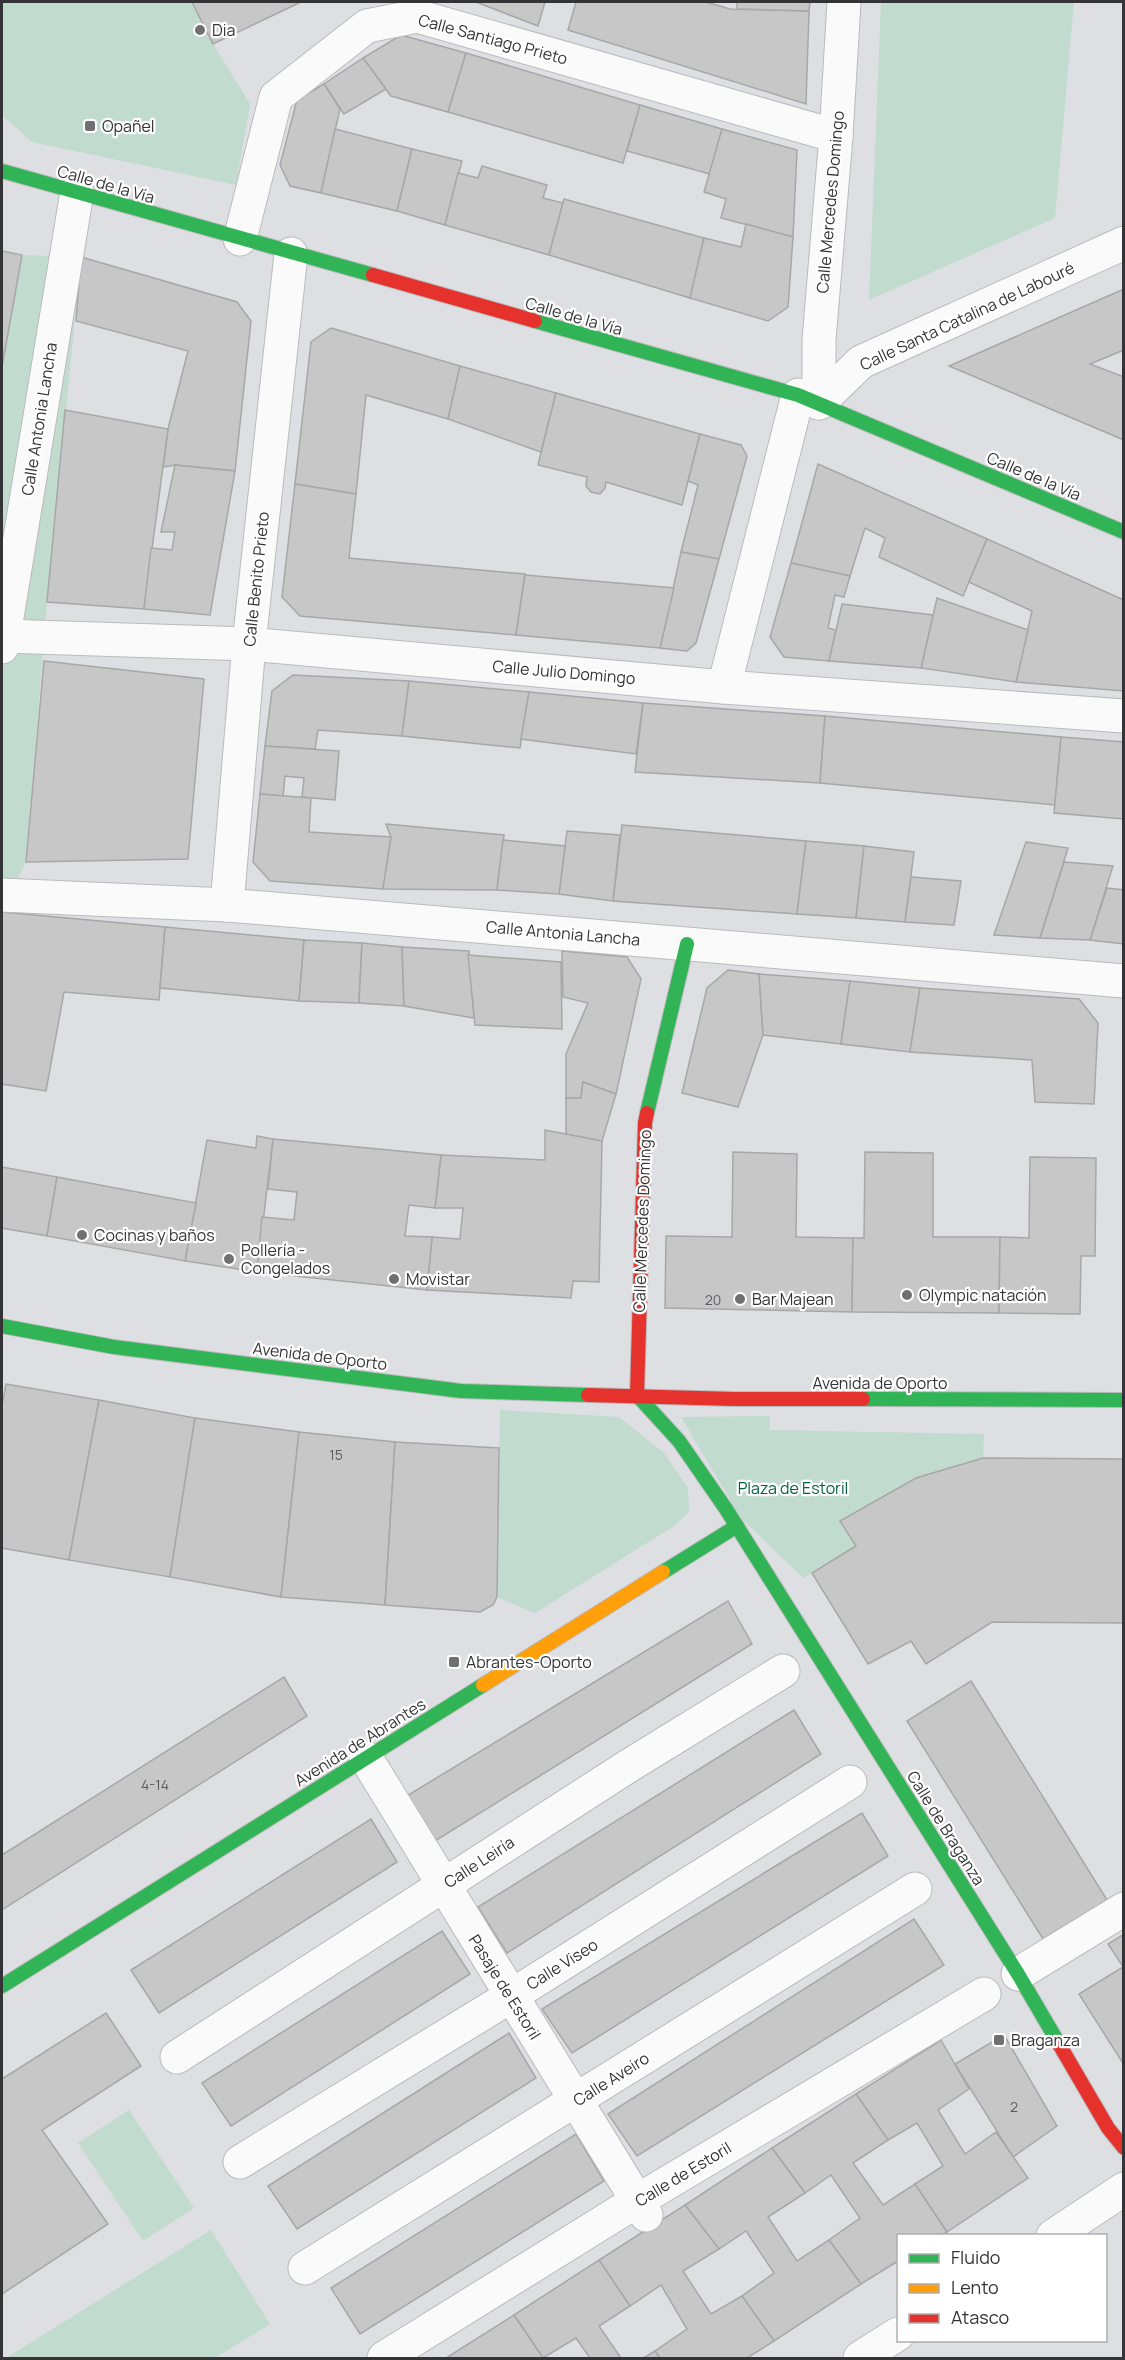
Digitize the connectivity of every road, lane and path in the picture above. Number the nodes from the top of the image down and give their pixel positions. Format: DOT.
graph roads {
  1 [pos="844,2"];
  2 [pos="837,136"];
  3 [pos="2,171"];
  4 [pos="77,192"];
  5 [pos="240,239"];
  6 [pos="1124,243"];
  7 [pos="291,254"];
  8 [pos="808,399"];
  9 [pos="1124,532"];
  10 [pos="2,641"];
  11 [pos="249,644"];
  12 [pos="724,687"];
  13 [pos="1124,716"];
  14 [pos="2,896"];
  15 [pos="227,905"];
  16 [pos="687,944"];
  17 [pos="1124,981"];
  18 [pos="2,1326"];
  19 [pos="637,1395"];
  20 [pos="1124,1400"];
  21 [pos="737,1526"];
  22 [pos="783,1671"];
  23 [pos="366,1758"];
  24 [pos="850,1782"];
  25 [pos="442,1886"];
  26 [pos="915,1889"];
  27 [pos="1124,1908"];
  28 [pos="1018,1974"];
  29 [pos="2,1986"];
  30 [pos="984,1994"];
  31 [pos="511,1996"];
  32 [pos="177,2057"];
  33 [pos="575,2101"];
  34 [pos="1124,2148"];
  35 [pos="240,2162"];
  36 [pos="1124,2189"];
  37 [pos="642,2208"];
  38 [pos="1055,2234"];
  39 [pos="305,2268"];
  40 [pos="897,2335"];
  41 [pos="384,2358"];
  42 [pos="860,2358"];
  1 -- 2 [label="street, Calle Mercedes Domingo"];
  2 -- 5 [label="street, Calle Santiago Prieto"];
  2 -- 8 [label="street, Calle Mercedes Domingo"];
  3 -- 4 [label="main road, Calle de la Vía"];
  4 -- 5 [label="main road, Calle de la Vía"];
  4 -- 10 [label="street, Calle Antonia Lancha"];
  5 -- 7 [label="main road, Calle de la Vía"];
  6 -- 8 [label="street, Calle Santa Catalina de Labouré"];
  7 -- 8 [label="main road, Calle de la Vía"];
  7 -- 11 [label="street, Calle Benito Prieto"];
  8 -- 9 [label="main road, Calle de la Vía"];
  8 -- 12 [label="street, Calle Mercedes Domingo"];
  10 -- 11 [label="street, Calle Julio Domingo"];
  11 -- 12 [label="street, Calle Julio Domingo"];
  11 -- 15 [label="street, Calle Benito Prieto"];
  12 -- 13 [label="street, Calle Julio Domingo"];
  14 -- 15 [label="street, Calle Antonia Lancha"];
  15 -- 16 [label="street, Calle Antonia Lancha"];
  16 -- 17 [label="street, Calle Antonia Lancha"];
  16 -- 19 [label="main road, Calle Mercedes Domingo"];
  18 -- 19 [label="main road, Avenida de Oporto"];
  19 -- 20 [label="main road, Avenida de Oporto"];
  19 -- 21 [label="main road"];
  21 -- 23 [label="main road, Avenida de Abrantes"];
  21 -- 28 [label="main road, Calle de Braganza"];
  22 -- 25 [label="street, Calle Leiría"];
  23 -- 25 [label="street, Pasaje de Estoril"];
  23 -- 29 [label="main road, Avenida de Abrantes"];
  24 -- 31 [label="street, Calle Viseo"];
  25 -- 31 [label="street, Pasaje de Estoril"];
  25 -- 32 [label="street, Calle Leiría"];
  26 -- 33 [label="street, Calle Aveiro"];
  27 -- 28 [label="street"];
  28 -- 34 [label="main road, Calle de Braganza"];
  30 -- 37 [label="street, Calle de Estoril"];
  31 -- 33 [label="street, Pasaje de Estoril"];
  31 -- 35 [label="street, Calle Viseo"];
  33 -- 37 [label="street, Pasaje de Estoril"];
  33 -- 39 [label="street, Calle Aveiro"];
  36 -- 38 [label="street"];
  37 -- 41 [label="street, Calle de Estoril"];
  40 -- 42 [label="street"];
}
